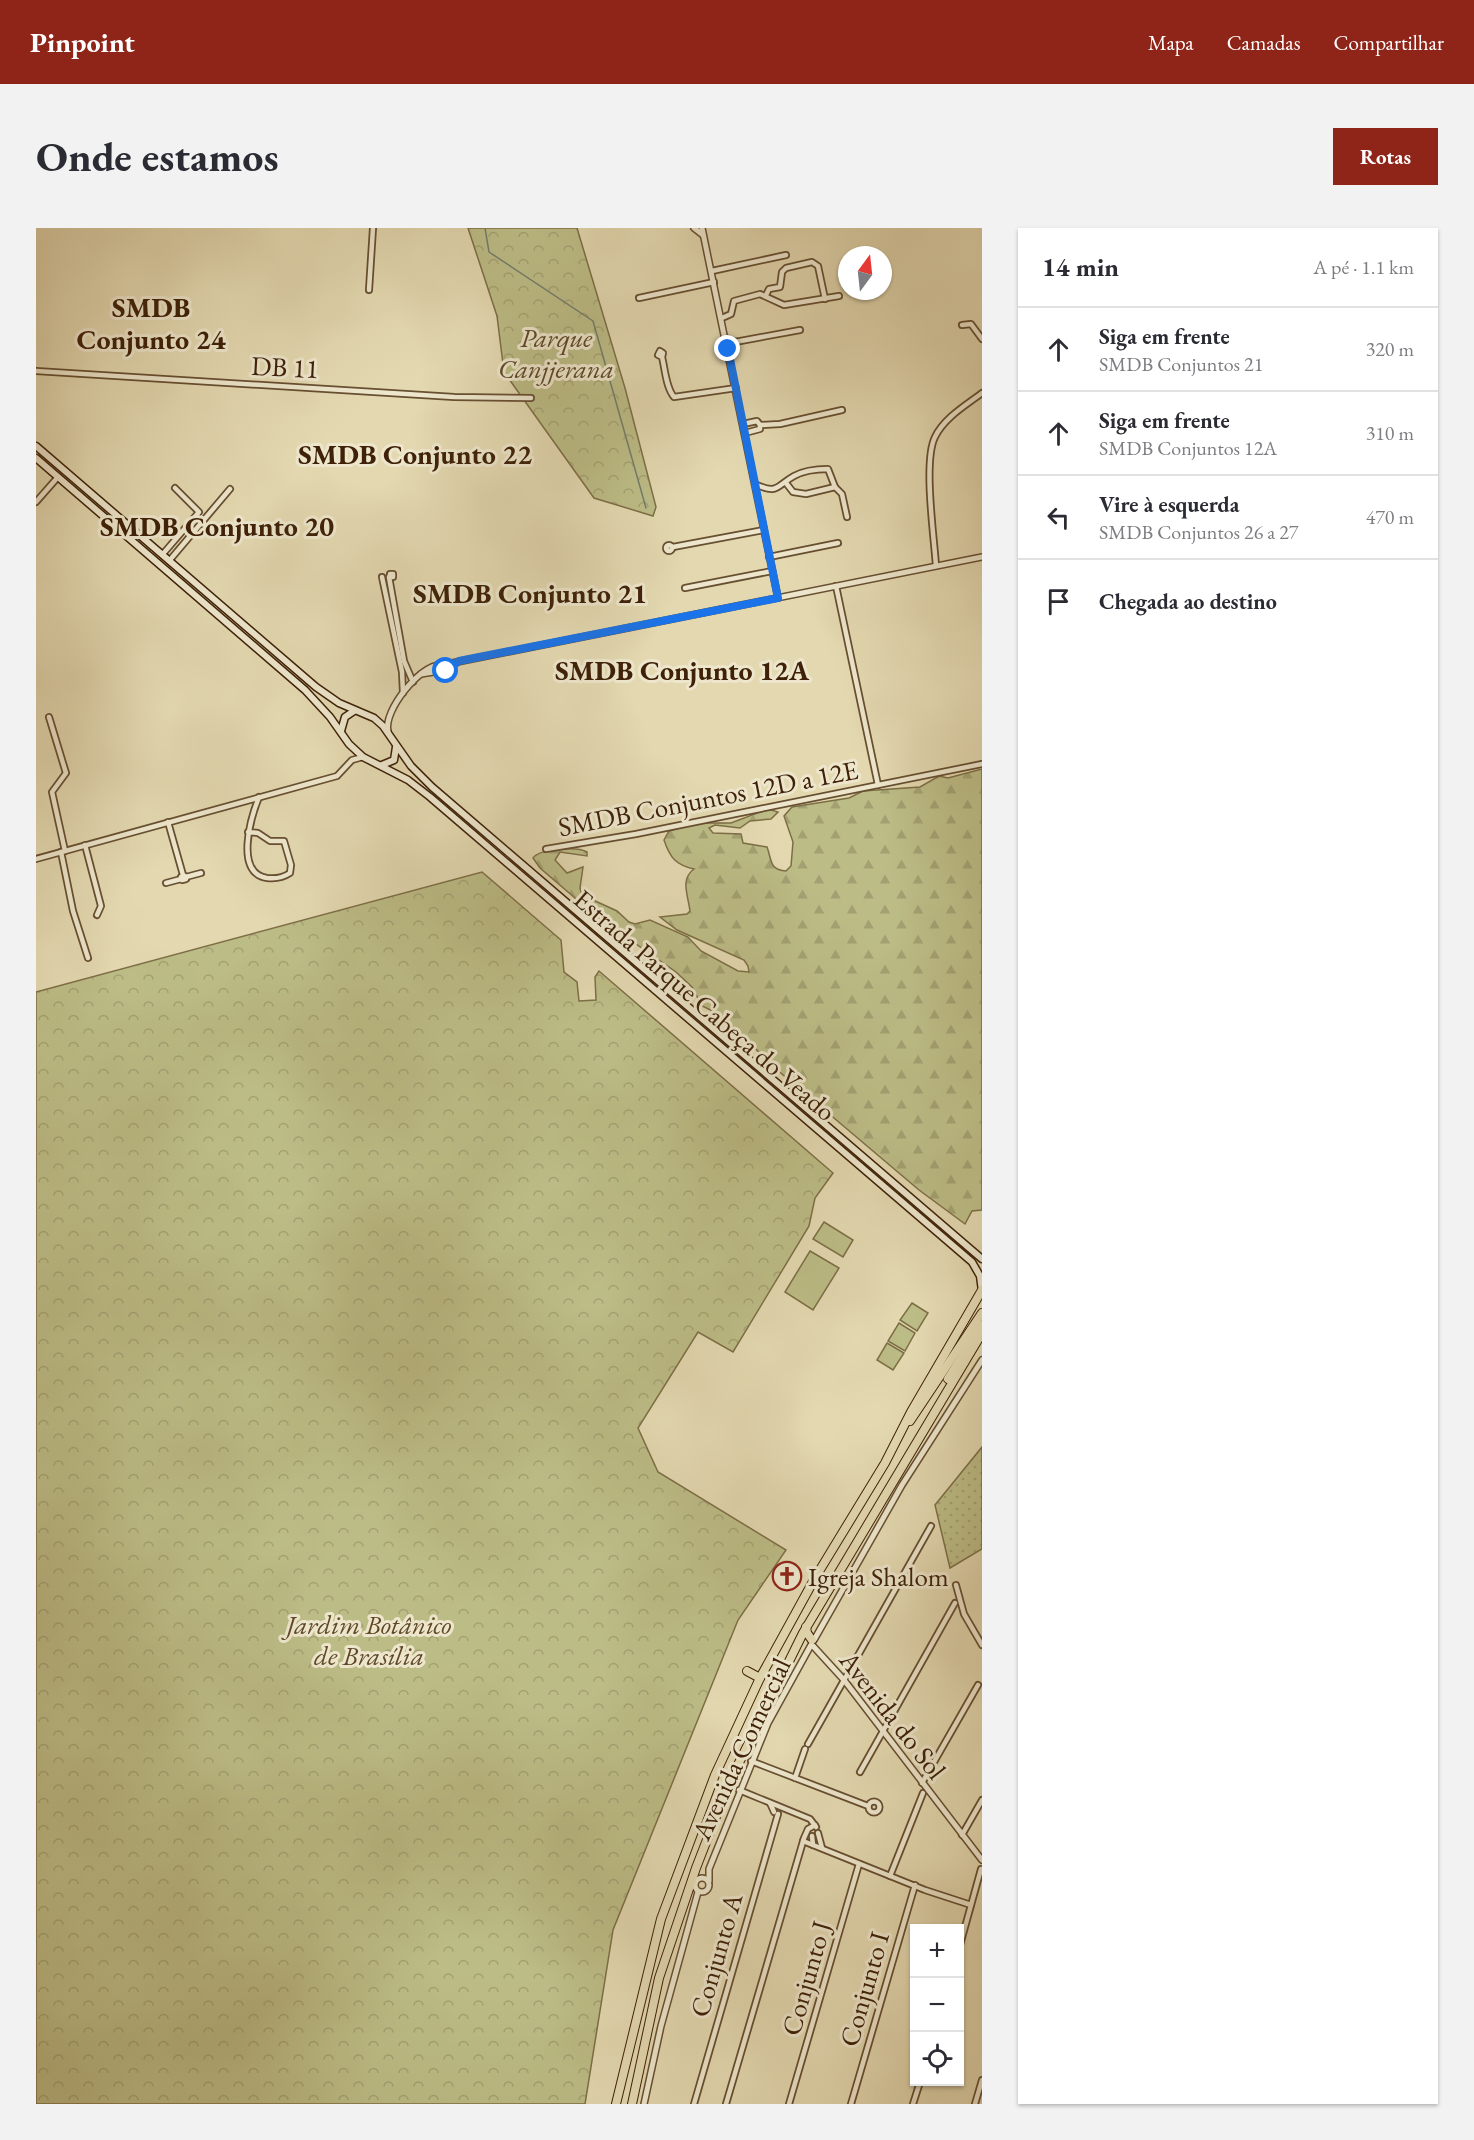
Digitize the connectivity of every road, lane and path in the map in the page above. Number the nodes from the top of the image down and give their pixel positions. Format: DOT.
graph roads {
  1 [pos="373,228"];
  2 [pos="694,228"];
  3 [pos="703,231"];
  4 [pos="786,255"];
  5 [pos="712,271"];
  6 [pos="714,282"];
  7 [pos="369,290"];
  8 [pos="766,295"];
  9 [pos="838,296"];
  10 [pos="639,297"];
  11 [pos="825,298"];
  12 [pos="722,318"];
  13 [pos="962,325"];
  14 [pos="800,330"];
  15 [pos="726,338"];
  16 [pos="982,339"];
  17 [pos="735,342"];
  18 [pos="728,349"];
  19 [pos="662,357"];
  20 [pos="36,370"];
  21 [pos="735,388"];
  22 [pos="982,393"];
  23 [pos="531,398"];
  24 [pos="842,410"];
  25 [pos="743,424"];
  26 [pos="760,425"];
  27 [pos="745,433"];
  28 [pos="36,446"];
  29 [pos="36,458"];
  30 [pos="58,477"];
  31 [pos="786,483"];
  32 [pos="755,484"];
  33 [pos="835,487"];
  34 [pos="175,488"];
  35 [pos="230,489"];
  36 [pos="767,490"];
  37 [pos="759,501"];
  38 [pos="36,502"];
  39 [pos="847,517"];
  40 [pos="764,530"];
  41 [pos="838,543"];
  42 [pos="673,547"];
  43 [pos="162,555"];
  44 [pos="769,557"];
  45 [pos="982,557"];
  46 [pos="169,561"];
  47 [pos="936,566"];
  48 [pos="772,571"];
  49 [pos="382,577"];
  50 [pos="391,577"];
  51 [pos="836,586"];
  52 [pos="685,588"];
  53 [pos="778,598"];
  54 [pos="415,679"];
  55 [pos="403,696"];
  56 [pos="354,711"];
  57 [pos="390,713"];
  58 [pos="49,717"];
  59 [pos="374,718"];
  60 [pos="341,731"];
  61 [pos="388,733"];
  62 [pos="349,744"];
  63 [pos="396,746"];
  64 [pos="363,757"];
  65 [pos="348,764"];
  66 [pos="382,765"];
  67 [pos="982,765"];
  68 [pos="878,785"];
  69 [pos="259,797"];
  70 [pos="168,822"];
  71 [pos="248,832"];
  72 [pos="85,845"];
  73 [pos="546,849"];
  74 [pos="63,851"];
  75 [pos="36,859"];
  76 [pos="201,873"];
  77 [pos="184,877"];
  78 [pos="166,883"];
  79 [pos="97,915"];
  80 [pos="88,958"];
  81 [pos="831,1130"];
  82 [pos="837,1136"];
  83 [pos="825,1137"];
  84 [pos="831,1142"];
  85 [pos="982,1259"];
  86 [pos="982,1291"];
  87 [pos="982,1302"];
  88 [pos="982,1312"];
  89 [pos="982,1325"];
  90 [pos="982,1333"];
  91 [pos="982,1360"];
  92 [pos="928,1421"];
  93 [pos="907,1424"];
  94 [pos="931,1526"];
  95 [pos="956,1585"];
  96 [pos="955,1603"];
  97 [pos="806,1627"];
  98 [pos="800,1639"];
  99 [pos="814,1644"];
  100 [pos="982,1645"];
  101 [pos="747,1671"];
  102 [pos="760,1678"];
  103 [pos="844,1680"];
  104 [pos="978,1685"];
  105 [pos="760,1718"];
  106 [pos="768,1723"];
  107 [pos="882,1731"];
  108 [pos="751,1761"];
  109 [pos="860,1772"];
  110 [pos="714,1775"];
  111 [pos="795,1778"];
  112 [pos="729,1783"];
  113 [pos="922,1783"];
  114 [pos="739,1790"];
  115 [pos="923,1793"];
  116 [pos="982,1800"];
  117 [pos="770,1803"];
  118 [pos="868,1806"];
  119 [pos="701,1811"];
  120 [pos="777,1812"];
  121 [pos="714,1818"];
  122 [pos="814,1830"];
  123 [pos="962,1835"];
  124 [pos="803,1841"];
  125 [pos="813,1845"];
  126 [pos="822,1848"];
  127 [pos="982,1860"];
  128 [pos="859,1864"];
  129 [pos="696,1868"];
  130 [pos="981,1869"];
  131 [pos="890,1876"];
  132 [pos="704,1878"];
  133 [pos="915,1885"];
  134 [pos="699,1892"];
  135 [pos="686,1894"];
  136 [pos="972,1903"];
  137 [pos="964,1932"];
  138 [pos="647,1972"];
  139 [pos="659,1978"];
  140 [pos="643,1989"];
  141 [pos="656,1991"];
  142 [pos="982,2080"];
  143 [pos="919,2086"];
  144 [pos="616,2104"];
  145 [pos="632,2104"];
  146 [pos="644,2104"];
  147 [pos="694,2104"];
  148 [pos="726,2104"];
  149 [pos="789,2104"];
  150 [pos="851,2104"];
  151 [pos="913,2104"];
  152 [pos="975,2104"];
  1 -- 7 [label="street"];
  2 -- 3 [label="street"];
  3 -- 5 [label="street"];
  4 -- 5 [label="street"];
  5 -- 6 [label="street"];
  6 -- 10 [label="street"];
  6 -- 12 [label="street"];
  8 -- 11 [label="street"];
  8 -- 11 [label="street"];
  8 -- 12 [label="street"];
  9 -- 11 [label="street"];
  12 -- 15 [label="street"];
  13 -- 16 [label="street"];
  14 -- 17 [label="street"];
  15 -- 17 [label="street"];
  15 -- 18 [label="street"];
  17 -- 18 [label="street"];
  18 -- 21 [label="street"];
  19 -- 21 [label="street"];
  20 -- 23 [label="street, DB 11"];
  21 -- 25 [label="street"];
  22 -- 47 [label="street"];
  24 -- 26 [label="street"];
  25 -- 26 [label="street"];
  25 -- 27 [label="street"];
  26 -- 27 [label="street"];
  27 -- 32 [label="street"];
  28 -- 43 [label="main road"];
  29 -- 30 [label="main road"];
  30 -- 38 [label="street"];
  30 -- 60 [label="main road"];
  31 -- 33 [label="street"];
  31 -- 33 [label="street"];
  31 -- 36 [label="street"];
  32 -- 36 [label="street"];
  32 -- 37 [label="street"];
  33 -- 39 [label="street"];
  34 -- 43 [label="street"];
  35 -- 46 [label="street"];
  36 -- 37 [label="street"];
  37 -- 40 [label="street"];
  40 -- 42 [label="street"];
  40 -- 44 [label="street"];
  41 -- 44 [label="street"];
  43 -- 46 [label="main road"];
  44 -- 48 [label="street"];
  45 -- 47 [label="street"];
  46 -- 56 [label="main road"];
  47 -- 51 [label="street"];
  48 -- 52 [label="street"];
  48 -- 53 [label="street"];
  49 -- 55 [label="street"];
  50 -- 54 [label="street"];
  51 -- 53 [label="street"];
  51 -- 68 [label="street"];
  53 -- 54 [label="street"];
  54 -- 55 [label="street"];
  55 -- 57 [label="street"];
  56 -- 59 [label="main road"];
  56 -- 60 [label="main road"];
  57 -- 59 [label="street"];
  57 -- 61 [label="street"];
  58 -- 74 [label="street"];
  59 -- 61 [label="main road, Estrada Parque Cabeça do Veado"];
  60 -- 62 [label="main road"];
  61 -- 63 [label="main road, Estrada Parque Cabeça do Veado"];
  62 -- 64 [label="main road"];
  62 -- 65 [label="street"];
  63 -- 66 [label="main road"];
  63 -- 81 [label="main road, Estrada Parque Cabeça do Veado"];
  64 -- 65 [label="street"];
  64 -- 66 [label="main road, Estrada Parque Cabeça do Veado"];
  65 -- 69 [label="street"];
  66 -- 83 [label="main road, Estrada Parque Cabeça do Veado"];
  67 -- 68 [label="street, SMDB Conjuntos 12D a 12E"];
  68 -- 73 [label="street, SMDB Conjuntos 12D a 12E"];
  69 -- 70 [label="street"];
  69 -- 71 [label="street"];
  70 -- 72 [label="street"];
  70 -- 77 [label="street"];
  71 -- 71 [label="street"];
  72 -- 74 [label="street"];
  72 -- 79 [label="street"];
  74 -- 75 [label="street"];
  74 -- 80 [label="street"];
  76 -- 77 [label="street"];
  77 -- 78 [label="street"];
  81 -- 82 [label="main road, Estrada Parque Cabeça do Veado"];
  81 -- 83 [label="main road"];
  82 -- 84 [label="main road"];
  82 -- 85 [label="main road, Estrada Parque Cabeça do Veado"];
  83 -- 84 [label="main road, Estrada Parque Cabeça do Veado"];
  84 -- 86 [label="main road, Estrada Parque Cabeça do Veado"];
  86 -- 87 [label="highway"];
  86 -- 93 [label="highway"];
  88 -- 93 [label="highway"];
  89 -- 92 [label="highway"];
  90 -- 92 [label="highway"];
  91 -- 99 [label="street, Avenida Comercial"];
  92 -- 97 [label="highway"];
  93 -- 102 [label="highway"];
  94 -- 103 [label="street"];
  95 -- 100 [label="street"];
  96 -- 107 [label="street"];
  97 -- 98 [label="highway"];
  97 -- 99 [label="highway"];
  98 -- 99 [label="highway"];
  98 -- 105 [label="highway"];
  99 -- 103 [label="street, Avenida do Sol"];
  99 -- 106 [label="street, Avenida Comercial"];
  101 -- 102 [label="highway"];
  102 -- 110 [label="highway"];
  103 -- 107 [label="street, Avenida do Sol"];
  103 -- 111 [label="street"];
  104 -- 113 [label="street"];
  105 -- 106 [label="highway"];
  105 -- 112 [label="highway"];
  106 -- 108 [label="street, Avenida Comercial"];
  107 -- 109 [label="street"];
  107 -- 113 [label="street, Avenida do Sol"];
  108 -- 111 [label="street"];
  108 -- 114 [label="street, Avenida Comercial"];
  110 -- 112 [label="highway"];
  110 -- 119 [label="highway"];
  111 -- 118 [label="street"];
  112 -- 121 [label="highway"];
  113 -- 123 [label="street, Avenida do Sol"];
  114 -- 117 [label="street"];
  114 -- 132 [label="street, Avenida Comercial"];
  115 -- 131 [label="street"];
  116 -- 123 [label="street"];
  117 -- 120 [label="street"];
  117 -- 120 [label="street"];
  119 -- 121 [label="highway"];
  119 -- 138 [label="highway"];
  120 -- 122 [label="street"];
  120 -- 147 [label="street, Conjunto A"];
  121 -- 129 [label="highway"];
  122 -- 124 [label="street"];
  122 -- 125 [label="street"];
  122 -- 126 [label="street"];
  123 -- 127 [label="street, Avenida do Sol"];
  124 -- 125 [label="street"];
  124 -- 148 [label="street"];
  125 -- 126 [label="street"];
  126 -- 128 [label="street"];
  128 -- 131 [label="street"];
  128 -- 149 [label="street, Conjunto J"];
  129 -- 132 [label="highway"];
  129 -- 135 [label="highway"];
  130 -- 136 [label="street"];
  131 -- 133 [label="street"];
  132 -- 134 [label="street, Avenida Comercial"];
  132 -- 134 [label="street, Avenida Comercial"];
  133 -- 136 [label="street"];
  133 -- 150 [label="street, Conjunto I"];
  134 -- 135 [label="highway"];
  134 -- 146 [label="street, Avenida Comercial"];
  135 -- 139 [label="highway"];
  136 -- 137 [label="street"];
  138 -- 139 [label="highway"];
  138 -- 140 [label="highway"];
  139 -- 141 [label="highway"];
  140 -- 141 [label="highway"];
  140 -- 144 [label="highway"];
  141 -- 145 [label="highway"];
  142 -- 152 [label="street"];
  143 -- 151 [label="street"];
}
